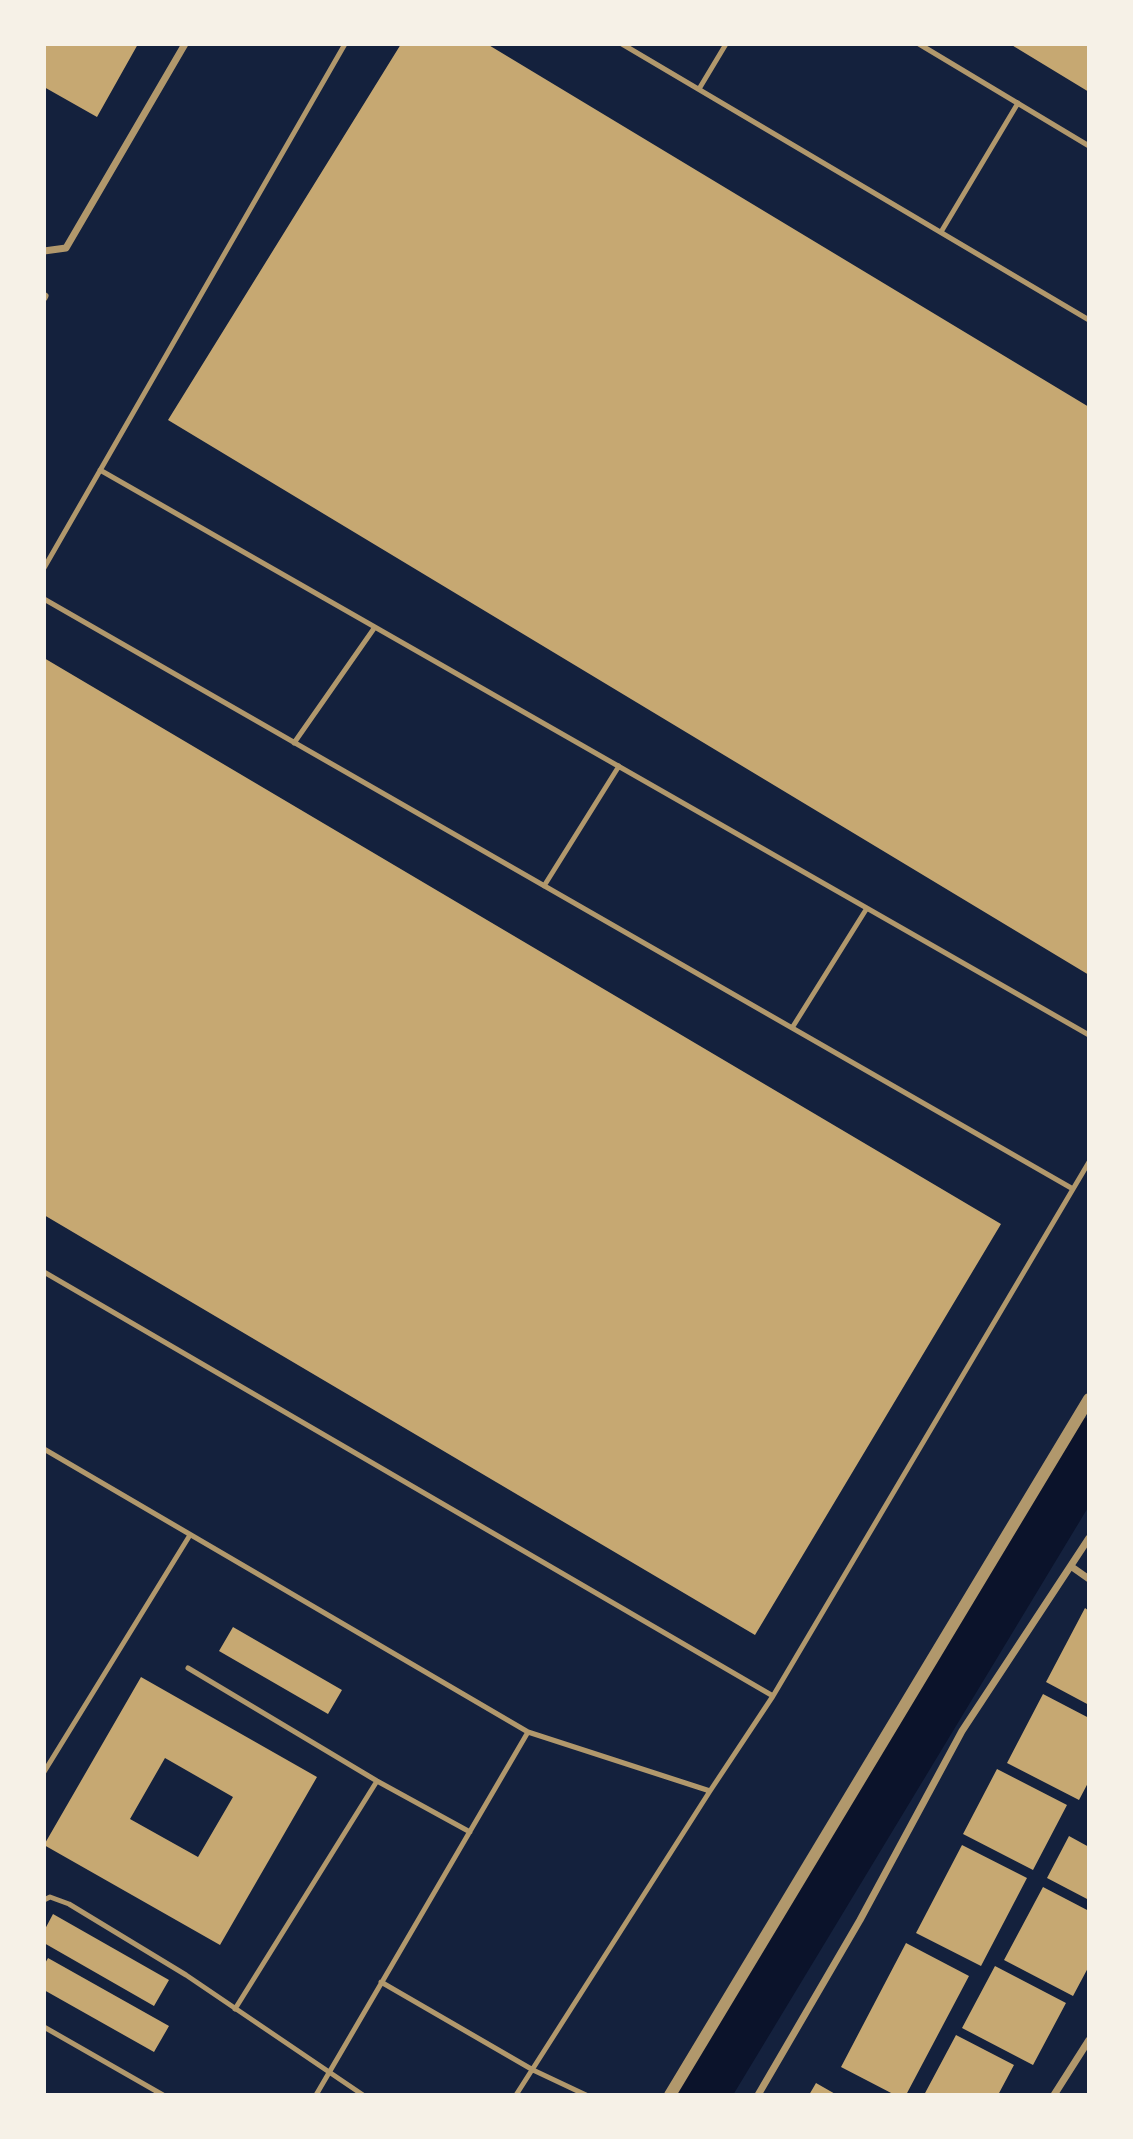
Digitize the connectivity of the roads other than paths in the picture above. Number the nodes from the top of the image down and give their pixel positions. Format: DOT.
graph roads {
  1 [pos="185,44"];
  2 [pos="345,44"];
  3 [pos="622,44"];
  4 [pos="726,44"];
  5 [pos="919,44"];
  6 [pos="699,89"];
  7 [pos="1018,103"];
  8 [pos="1089,145"];
  9 [pos="941,232"];
  10 [pos="44,251"];
  11 [pos="1089,320"];
  12 [pos="100,470"];
  13 [pos="44,568"];
  14 [pos="44,599"];
  15 [pos="375,627"];
  16 [pos="294,743"];
  17 [pos="619,766"];
  18 [pos="544,886"];
  19 [pos="867,908"];
  20 [pos="792,1028"];
  21 [pos="1089,1035"];
  22 [pos="1089,1162"];
  23 [pos="1073,1189"];
  24 [pos="44,1272"];
  25 [pos="1089,1399"];
  26 [pos="44,1449"];
  27 [pos="190,1535"];
  28 [pos="1089,1538"];
  29 [pos="1072,1567"];
  30 [pos="1089,1579"];
  31 [pos="188,1668"];
  32 [pos="774,1696"];
  33 [pos="528,1732"];
  34 [pos="44,1772"];
  35 [pos="377,1780"];
  36 [pos="709,1790"];
  37 [pos="470,1832"];
  38 [pos="44,1900"];
  39 [pos="381,1982"];
  40 [pos="235,2009"];
  41 [pos="44,2027"];
  42 [pos="1089,2040"];
  43 [pos="533,2070"];
  44 [pos="330,2073"];
  45 [pos="163,2095"];
  46 [pos="316,2095"];
  47 [pos="363,2095"];
  48 [pos="516,2095"];
  49 [pos="586,2095"];
  50 [pos="670,2095"];
  51 [pos="758,2095"];
  52 [pos="1054,2095"];
  1 -- 10 [label="street"];
  2 -- 12 [label="lane"];
  3 -- 6 [label="lane"];
  4 -- 6 [label="lane"];
  5 -- 7 [label="lane"];
  6 -- 9 [label="lane"];
  7 -- 8 [label="lane"];
  7 -- 9 [label="lane"];
  9 -- 11 [label="lane"];
  12 -- 13 [label="lane"];
  12 -- 15 [label="lane"];
  14 -- 16 [label="lane"];
  15 -- 16 [label="lane"];
  15 -- 17 [label="lane"];
  16 -- 18 [label="lane"];
  17 -- 18 [label="lane"];
  17 -- 19 [label="lane"];
  18 -- 20 [label="lane"];
  19 -- 20 [label="lane"];
  19 -- 21 [label="lane"];
  20 -- 23 [label="lane"];
  22 -- 23 [label="lane"];
  23 -- 32 [label="lane"];
  24 -- 32 [label="lane"];
  25 -- 50 [label="street"];
  26 -- 27 [label="lane"];
  27 -- 33 [label="lane"];
  27 -- 34 [label="lane"];
  28 -- 29 [label="street"];
  29 -- 30 [label="street"];
  29 -- 51 [label="street"];
  31 -- 35 [label="lane"];
  32 -- 36 [label="lane"];
  33 -- 36 [label="lane"];
  33 -- 37 [label="lane"];
  35 -- 37 [label="lane"];
  35 -- 40 [label="lane"];
  36 -- 43 [label="lane"];
  37 -- 39 [label="lane"];
  38 -- 40 [label="lane"];
  39 -- 43 [label="lane"];
  39 -- 44 [label="lane"];
  40 -- 44 [label="lane"];
  41 -- 45 [label="lane"];
  42 -- 52 [label="street"];
  43 -- 48 [label="lane"];
  43 -- 49 [label="lane"];
  44 -- 46 [label="lane"];
  44 -- 47 [label="lane"];
}
